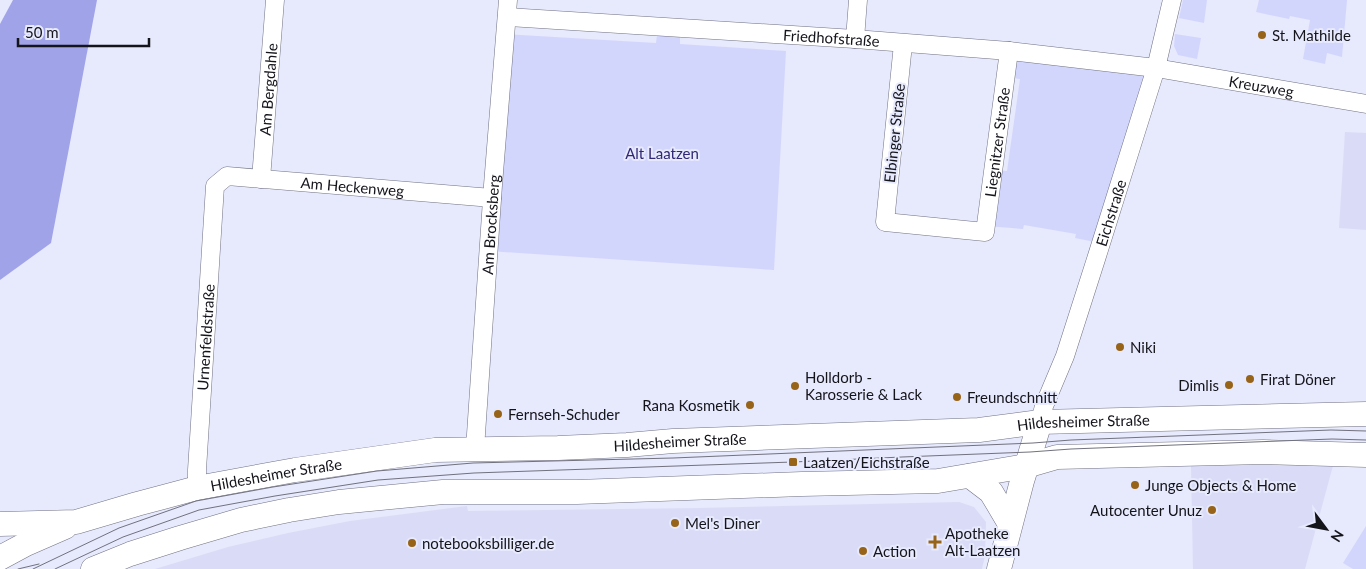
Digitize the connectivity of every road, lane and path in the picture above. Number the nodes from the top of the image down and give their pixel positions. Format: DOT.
graph roads {
  1 [pos="275,0"];
  2 [pos="858,0"];
  3 [pos="1172,0"];
  4 [pos="507,9"];
  5 [pos="855,39"];
  6 [pos="903,44"];
  7 [pos="1009,51"];
  8 [pos="1156,68"];
  9 [pos="1366,104"];
  10 [pos="261,179"];
  11 [pos="215,186"];
  12 [pos="492,198"];
  13 [pos="985,232"];
  14 [pos="1366,414"];
  15 [pos="1040,422"];
  16 [pos="474,449"];
  17 [pos="1366,455"];
  18 [pos="1026,466"];
  19 [pos="970,476"];
  20 [pos="197,488"];
  21 [pos="76,522"];
  22 [pos="0,524"];
  23 [pos="1010,524"];
  24 [pos="0,558"];
  25 [pos="93,569"];
  26 [pos="999,569"];
  1 -- 10 [label="street, Am Bergdahle"];
  2 -- 5 [label="street"];
  3 -- 8 [label="street, Eichstraße"];
  4 -- 5 [label="street, Friedhofstraße"];
  4 -- 12 [label="street, Am Brocksberg"];
  5 -- 6 [label="street, Friedhofstraße"];
  6 -- 7 [label="street, Friedhofstraße"];
  6 -- 13 [label="street, Elbinger Straße"];
  7 -- 8 [label="street, Friedhofstraße"];
  7 -- 13 [label="street, Liegnitzer Straße"];
  8 -- 9 [label="street, Kreuzweg"];
  8 -- 15 [label="street, Eichstraße"];
  10 -- 11 [label="street, Am Heckenweg"];
  10 -- 12 [label="street, Am Heckenweg"];
  11 -- 20 [label="street, Urnenfeldstraße"];
  12 -- 16 [label="street, Am Brocksberg"];
  14 -- 15 [label="main road, Hildesheimer Straße"];
  15 -- 16 [label="main road, Hildesheimer Straße"];
  15 -- 18 [label="main road"];
  16 -- 20 [label="main road, Hildesheimer Straße"];
  17 -- 18 [label="main road"];
  18 -- 19 [label="main road"];
  18 -- 23 [label="main road"];
  19 -- 23 [label="main road"];
  19 -- 25 [label="main road"];
  20 -- 21 [label="main road, Hildesheimer Straße"];
  21 -- 22 [label="main road, Hildesheimer Straße"];
  21 -- 24 [label="main road"];
  23 -- 26 [label="main road"];
}
